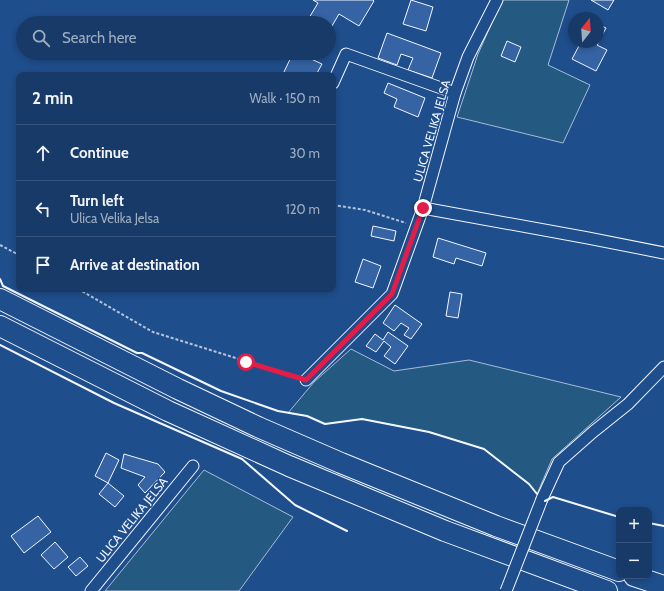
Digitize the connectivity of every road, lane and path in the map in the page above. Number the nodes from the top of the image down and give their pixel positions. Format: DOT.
graph roads {
  1 [pos="497,0"];
  2 [pos="336,76"];
  3 [pos="455,93"];
  4 [pos="336,205"];
  5 [pos="423,208"];
  6 [pos="417,226"];
  7 [pos="0,244"];
  8 [pos="16,253"];
  9 [pos="664,253"];
  10 [pos="83,292"];
  11 [pos="0,298"];
  12 [pos="0,326"];
  13 [pos="664,367"];
  14 [pos="306,380"];
  15 [pos="194,466"];
  16 [pos="616,569"];
  17 [pos="643,579"];
  18 [pos="664,586"];
  19 [pos="91,591"];
  20 [pos="506,591"];
  21 [pos="607,591"];
  1 -- 3 [label="street, ULICA VELIKA JELSA"];
  2 -- 3 [label="street"];
  3 -- 5 [label="street, ULICA VELIKA JELSA"];
  4 -- 6 [label="path"];
  5 -- 6 [label="street, ULICA VELIKA JELSA"];
  5 -- 9 [label="street"];
  6 -- 14 [label="street, ULICA VELIKA JELSA"];
  7 -- 8 [label="path"];
  10 -- 14 [label="path"];
  11 -- 16 [label="highway"];
  12 -- 21 [label="highway"];
  13 -- 20 [label="street, bridge"];
  15 -- 19 [label="street, ULICA VELIKA JELSA"];
  17 -- 18 [label="highway"];
}
